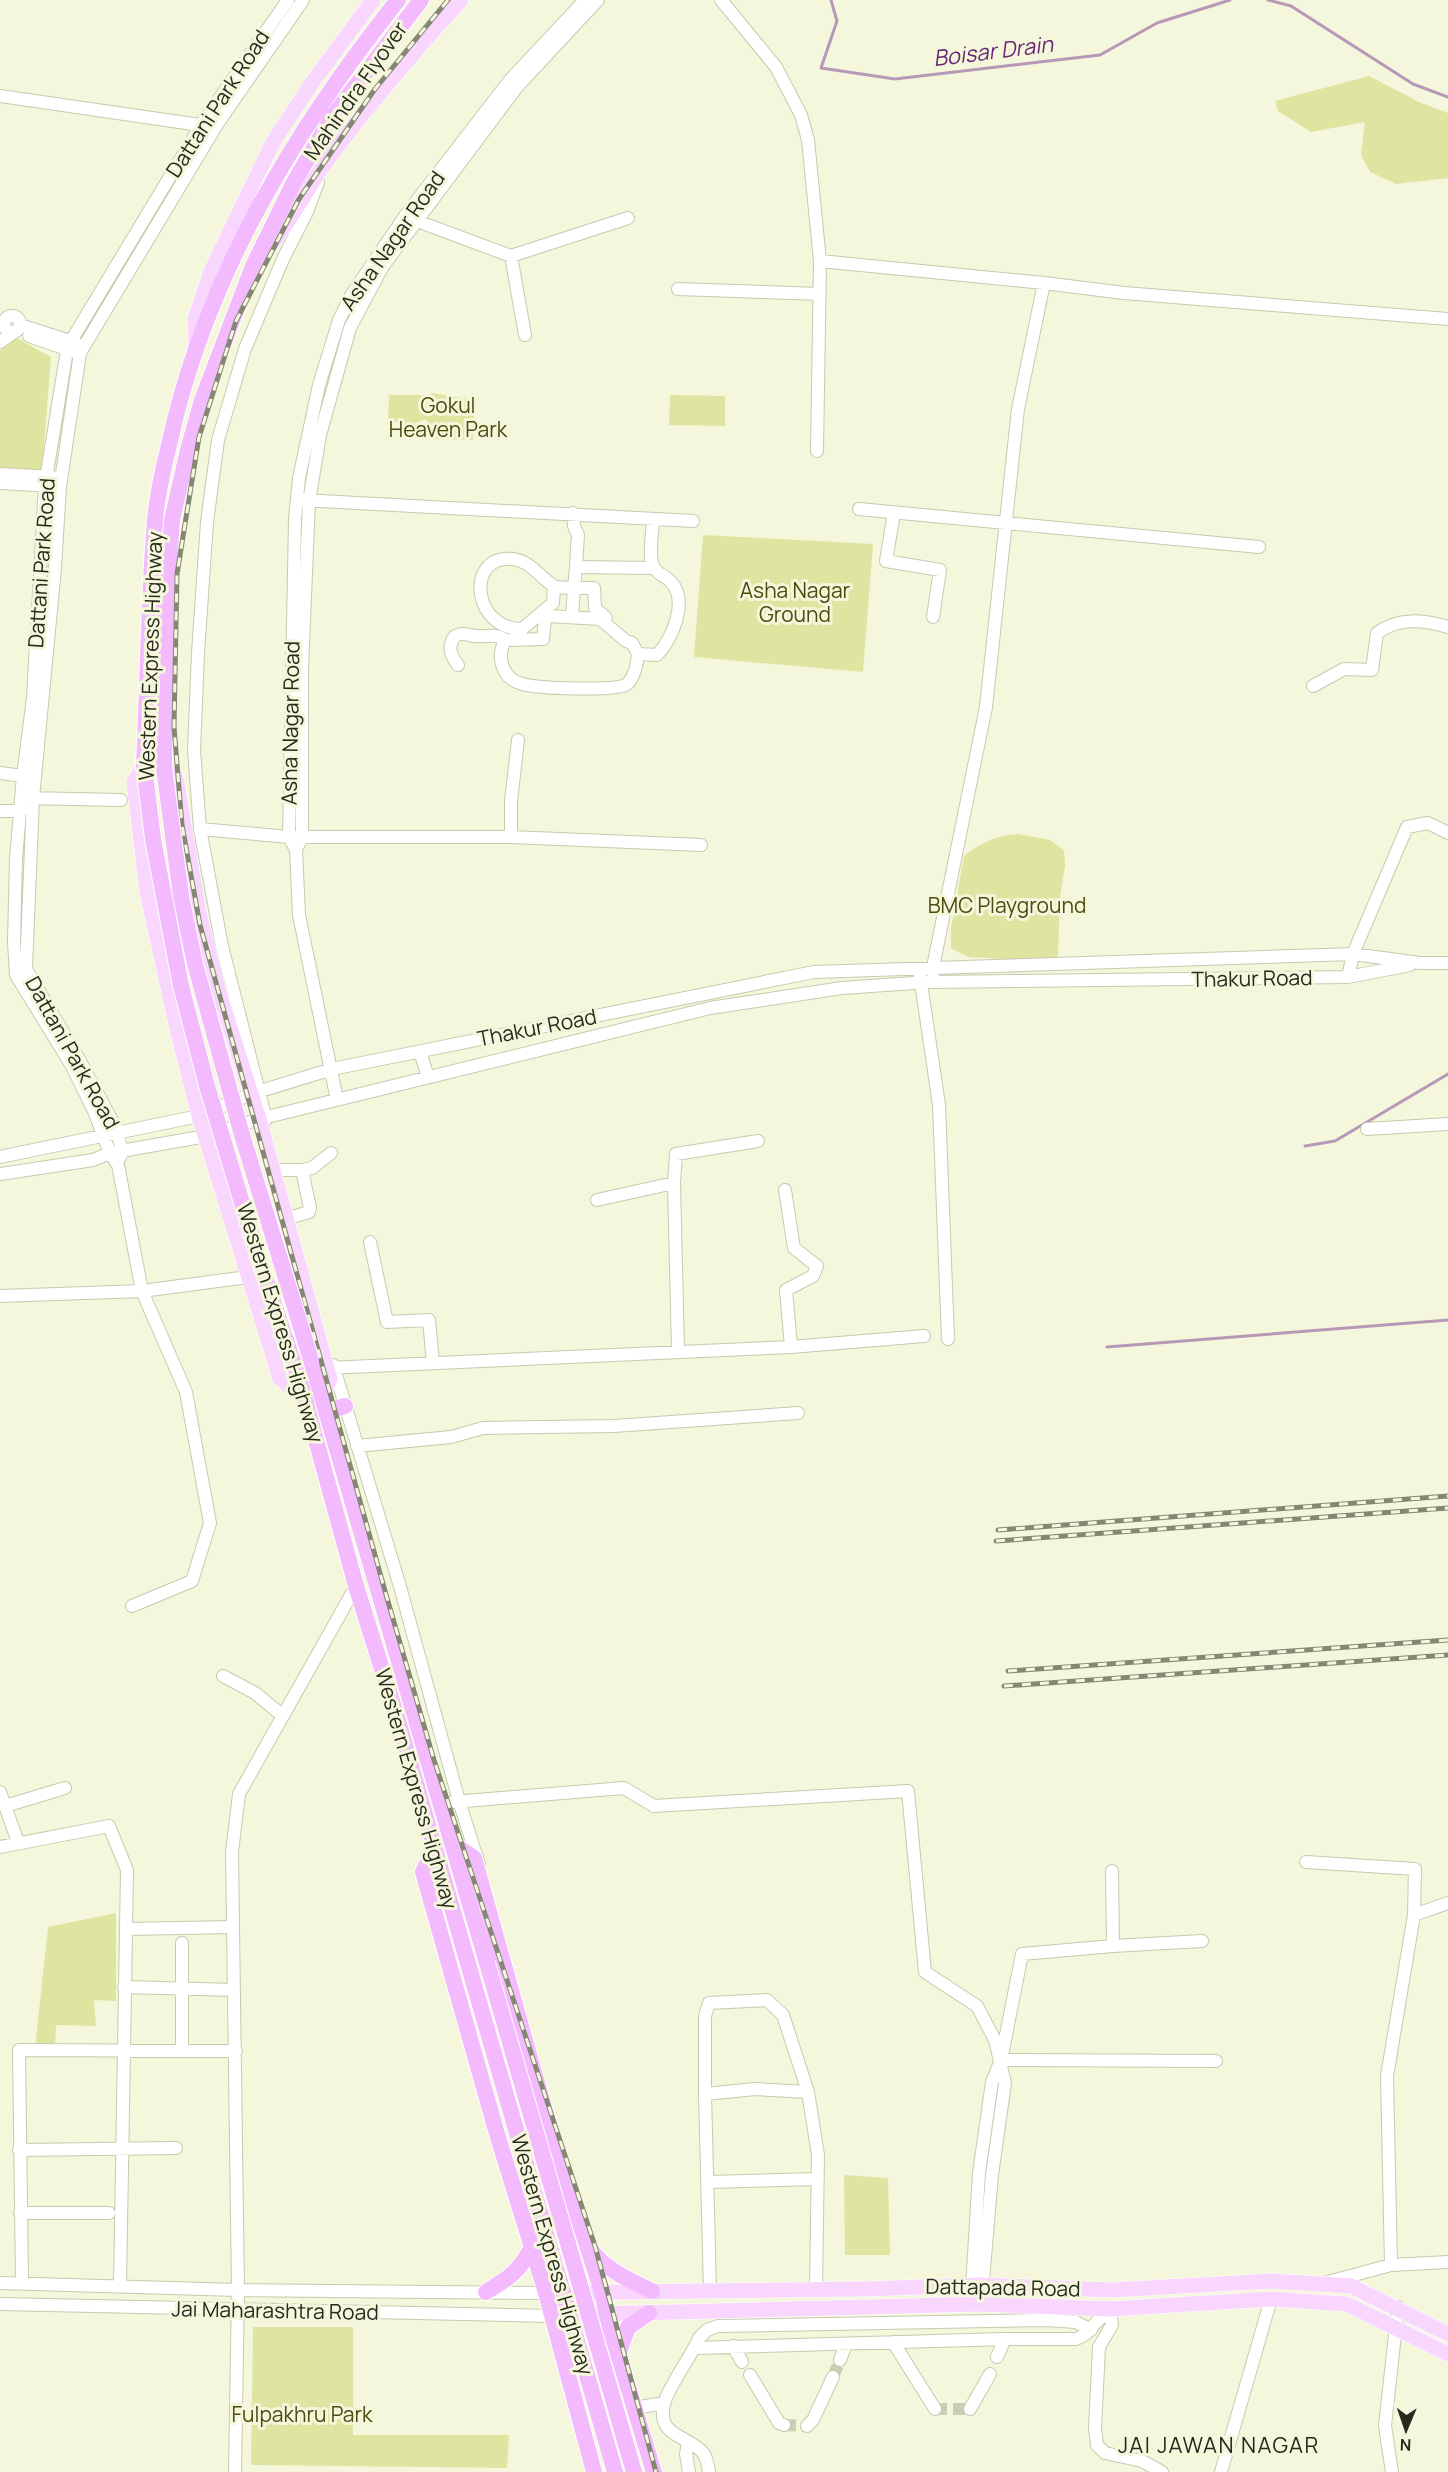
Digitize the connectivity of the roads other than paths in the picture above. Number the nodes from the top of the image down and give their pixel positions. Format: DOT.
graph roads {
  1 [pos="373,0"];
  2 [pos="398,0"];
  3 [pos="421,0"];
  4 [pos="461,0"];
  5 [pos="585,0"];
  6 [pos="598,0"];
  7 [pos="721,0"];
  8 [pos="291,2"];
  9 [pos="0,96"];
  10 [pos="201,125"];
  11 [pos="215,128"];
  12 [pos="323,166"];
  13 [pos="281,167"];
  14 [pos="293,184"];
  15 [pos="628,218"];
  16 [pos="410,219"];
  17 [pos="124,253"];
  18 [pos="512,256"];
  19 [pos="137,260"];
  20 [pos="820,261"];
  21 [pos="252,266"];
  22 [pos="1044,283"];
  23 [pos="678,289"];
  24 [pos="100,293"];
  25 [pos="820,294"];
  26 [pos="113,299"];
  27 [pos="3,318"];
  28 [pos="1448,319"];
  29 [pos="17,330"];
  30 [pos="525,335"];
  31 [pos="0,342"];
  32 [pos="69,345"];
  33 [pos="196,348"];
  34 [pos="83,349"];
  35 [pos="817,451"];
  36 [pos="0,474"];
  37 [pos="46,480"];
  38 [pos="61,482"];
  39 [pos="0,483"];
  40 [pos="303,500"];
  41 [pos="859,509"];
  42 [pos="573,513"];
  43 [pos="894,513"];
  44 [pos="588,514"];
  45 [pos="653,519"];
  46 [pos="693,521"];
  47 [pos="1006,522"];
  48 [pos="578,535"];
  49 [pos="1258,547"];
  50 [pos="42,567"];
  51 [pos="576,567"];
  52 [pos="56,568"];
  53 [pos="654,568"];
  54 [pos="554,586"];
  55 [pos="574,588"];
  56 [pos="572,616"];
  57 [pos="933,617"];
  58 [pos="1448,627"];
  59 [pos="42,636"];
  60 [pos="506,640"];
  61 [pos="635,649"];
  62 [pos="458,665"];
  63 [pos="1312,686"];
  64 [pos="38,699"];
  65 [pos="518,740"];
  66 [pos="144,766"];
  67 [pos="164,768"];
  68 [pos="0,773"];
  69 [pos="23,776"];
  70 [pos="121,800"];
  71 [pos="25,802"];
  72 [pos="0,811"];
  73 [pos="200,829"];
  74 [pos="1448,833"];
  75 [pos="296,837"];
  76 [pos="511,837"];
  77 [pos="701,845"];
  78 [pos="16,859"];
  79 [pos="30,859"];
  80 [pos="15,894"];
  81 [pos="29,894"];
  82 [pos="14,922"];
  83 [pos="28,922"];
  84 [pos="1353,954"];
  85 [pos="1084,963"];
  86 [pos="1420,963"];
  87 [pos="1448,963"];
  88 [pos="933,967"];
  89 [pos="918,968"];
  90 [pos="21,970"];
  91 [pos="1348,977"];
  92 [pos="1083,981"];
  93 [pos="928,982"];
  94 [pos="666,1002"];
  95 [pos="672,1017"];
  96 [pos="420,1052"];
  97 [pos="332,1070"];
  98 [pos="428,1077"];
  99 [pos="255,1093"];
  100 [pos="337,1100"];
  101 [pos="199,1116"];
  102 [pos="262,1118"];
  103 [pos="1448,1124"];
  104 [pos="1367,1129"];
  105 [pos="111,1134"];
  106 [pos="206,1136"];
  107 [pos="758,1141"];
  108 [pos="116,1152"];
  109 [pos="331,1153"];
  110 [pos="0,1157"];
  111 [pos="280,1170"];
  112 [pos="302,1170"];
  113 [pos="0,1174"];
  114 [pos="674,1183"];
  115 [pos="785,1190"];
  116 [pos="597,1200"];
  117 [pos="292,1217"];
  118 [pos="370,1242"];
  119 [pos="248,1277"];
  120 [pos="142,1291"];
  121 [pos="0,1296"];
  122 [pos="924,1336"];
  123 [pos="948,1340"];
  124 [pos="791,1347"];
  125 [pos="678,1351"];
  126 [pos="433,1363"];
  127 [pos="330,1368"];
  128 [pos="314,1399"];
  129 [pos="345,1406"];
  130 [pos="798,1413"];
  131 [pos="357,1446"];
  132 [pos="356,1586"];
  133 [pos="132,1606"];
  134 [pos="223,1676"];
  135 [pos="283,1716"];
  136 [pos="65,1788"];
  137 [pos="0,1792"];
  138 [pos="459,1801"];
  139 [pos="441,1803"];
  140 [pos="5,1806"];
  141 [pos="18,1842"];
  142 [pos="452,1843"];
  143 [pos="0,1847"];
  144 [pos="434,1849"];
  145 [pos="1306,1862"];
  146 [pos="1112,1871"];
  147 [pos="1448,1903"];
  148 [pos="1414,1915"];
  149 [pos="233,1927"];
  150 [pos="126,1929"];
  151 [pos="1202,1941"];
  152 [pos="182,1943"];
  153 [pos="1113,1946"];
  154 [pos="124,1987"];
  155 [pos="181,1988"];
  156 [pos="234,1990"];
  157 [pos="182,2051"];
  158 [pos="236,2051"];
  159 [pos="123,2052"];
  160 [pos="1377,2058"];
  161 [pos="1390,2059"];
  162 [pos="1001,2060"];
  163 [pos="1216,2061"];
  164 [pos="807,2092"];
  165 [pos="990,2093"];
  166 [pos="705,2094"];
  167 [pos="1004,2095"];
  168 [pos="122,2148"];
  169 [pos="176,2148"];
  170 [pos="19,2150"];
  171 [pos="979,2174"];
  172 [pos="992,2175"];
  173 [pos="818,2179"];
  174 [pos="709,2182"];
  175 [pos="20,2213"];
  176 [pos="109,2213"];
  177 [pos="585,2241"];
  178 [pos="532,2247"];
  179 [pos="1448,2262"];
  180 [pos="1391,2265"];
  181 [pos="0,2283"];
  182 [pos="22,2283"];
  183 [pos="1320,2284"];
  184 [pos="977,2285"];
  185 [pos="120,2286"];
  186 [pos="816,2289"];
  187 [pos="863,2289"];
  188 [pos="238,2290"];
  189 [pos="602,2291"];
  190 [pos="652,2291"];
  191 [pos="710,2291"];
  192 [pos="486,2292"];
  193 [pos="546,2293"];
  194 [pos="1271,2299"];
  195 [pos="0,2304"];
  196 [pos="976,2304"];
  197 [pos="863,2307"];
  198 [pos="1398,2307"];
  199 [pos="238,2311"];
  200 [pos="1110,2311"];
  201 [pos="648,2313"];
  202 [pos="607,2314"];
  203 [pos="551,2316"];
  204 [pos="1397,2327"];
  205 [pos="1091,2330"];
  206 [pos="1448,2334"];
  207 [pos="1005,2339"];
  208 [pos="892,2342"];
  209 [pos="846,2344"];
  210 [pos="733,2346"];
  211 [pos="695,2348"];
  212 [pos="1448,2354"];
  213 [pos="618,2355"];
  214 [pos="998,2357"];
  215 [pos="840,2360"];
  216 [pos="742,2362"];
  217 [pos="990,2374"];
  218 [pos="750,2375"];
  219 [pos="833,2377"];
  220 [pos="664,2403"];
  221 [pos="635,2409"];
  222 [pos="935,2409"];
  223 [pos="970,2409"];
  224 [pos="784,2425"];
  225 [pos="807,2426"];
  226 [pos="688,2443"];
  227 [pos="235,2472"];
  228 [pos="594,2472"];
  229 [pos="615,2472"];
  230 [pos="633,2472"];
  231 [pos="654,2472"];
  232 [pos="689,2472"];
  233 [pos="709,2472"];
  234 [pos="1162,2472"];
  235 [pos="1221,2472"];
  236 [pos="1392,2472"];
  1 -- 33 [label="main road"];
  2 -- 13 [label="highway, Mahindra Flyover"];
  3 -- 14 [label="highway, Mahindra Flyover"];
  4 -- 12 [label="main road"];
  5 -- 16 [label="street, Asha Nagar Road"];
  6 -- 16 [label="street, Asha Nagar Road"];
  7 -- 20 [label="street"];
  8 -- 10 [label="street, Dattani Park Road"];
  8 -- 11 [label="street, Dattani Park Road"];
  9 -- 10 [label="street"];
  10 -- 11 [label="street"];
  10 -- 17 [label="street, Dattani Park Road"];
  11 -- 19 [label="street, Dattani Park Road"];
  12 -- 21 [label="main road"];
  12 -- 73 [label="street"];
  13 -- 33 [label="highway, Western Express Highway"];
  14 -- 21 [label="highway, Western Express Highway"];
  15 -- 18 [label="street"];
  16 -- 18 [label="street"];
  16 -- 40 [label="street, Asha Nagar Road"];
  17 -- 19 [label="street"];
  17 -- 24 [label="street, Dattani Park Road"];
  18 -- 30 [label="street"];
  19 -- 26 [label="street, Dattani Park Road"];
  20 -- 22 [label="street"];
  20 -- 25 [label="street"];
  21 -- 67 [label="highway, Western Express Highway"];
  22 -- 28 [label="street"];
  22 -- 47 [label="street"];
  23 -- 25 [label="street"];
  24 -- 26 [label="street"];
  24 -- 32 [label="street, Dattani Park Road"];
  25 -- 35 [label="street"];
  26 -- 34 [label="street, Dattani Park Road"];
  27 -- 29 [label="street"];
  29 -- 31 [label="street"];
  29 -- 32 [label="street"];
  32 -- 34 [label="street"];
  32 -- 37 [label="street, Dattani Park Road"];
  33 -- 66 [label="highway, Western Express Highway"];
  34 -- 38 [label="street, Dattani Park Road"];
  36 -- 37 [label="street"];
  37 -- 38 [label="street"];
  37 -- 39 [label="street"];
  37 -- 50 [label="street, Dattani Park Road"];
  38 -- 52 [label="street, Dattani Park Road"];
  40 -- 42 [label="street"];
  40 -- 75 [label="street, Asha Nagar Road"];
  41 -- 43 [label="street"];
  42 -- 44 [label="street"];
  42 -- 48 [label="street"];
  43 -- 47 [label="street"];
  43 -- 57 [label="street"];
  44 -- 45 [label="street"];
  44 -- 48 [label="street"];
  45 -- 46 [label="street"];
  45 -- 53 [label="street"];
  47 -- 49 [label="street"];
  47 -- 88 [label="street"];
  48 -- 51 [label="street"];
  50 -- 52 [label="street"];
  50 -- 59 [label="street, Dattani Park Road"];
  51 -- 53 [label="street"];
  51 -- 55 [label="street"];
  52 -- 59 [label="street, Dattani Park Road"];
  53 -- 61 [label="street"];
  54 -- 54 [label="street"];
  54 -- 55 [label="street"];
  55 -- 56 [label="street"];
  55 -- 61 [label="street"];
  56 -- 60 [label="street"];
  56 -- 61 [label="street"];
  58 -- 63 [label="street"];
  59 -- 64 [label="street, Dattani Park Road"];
  60 -- 61 [label="street"];
  60 -- 62 [label="street"];
  64 -- 69 [label="street, Dattani Park Road"];
  64 -- 71 [label="street, Dattani Park Road"];
  65 -- 76 [label="street"];
  66 -- 101 [label="main road"];
  66 -- 128 [label="highway, Western Express Highway, bridge"];
  67 -- 99 [label="main road"];
  67 -- 128 [label="highway, Western Express Highway, bridge"];
  68 -- 69 [label="street"];
  69 -- 71 [label="street, Dattani Park Road"];
  70 -- 71 [label="street"];
  71 -- 72 [label="street"];
  71 -- 78 [label="street, Dattani Park Road"];
  71 -- 79 [label="street, Dattani Park Road"];
  73 -- 75 [label="street"];
  73 -- 99 [label="street"];
  74 -- 84 [label="street"];
  75 -- 76 [label="street"];
  75 -- 97 [label="street, Asha Nagar Road"];
  76 -- 77 [label="street"];
  78 -- 79 [label="street"];
  78 -- 80 [label="street, Dattani Park Road"];
  79 -- 81 [label="street, Dattani Park Road"];
  80 -- 81 [label="street"];
  80 -- 82 [label="street, Dattani Park Road"];
  81 -- 83 [label="street, Dattani Park Road"];
  82 -- 83 [label="street"];
  82 -- 90 [label="street, Dattani Park Road"];
  83 -- 90 [label="street, Dattani Park Road"];
  84 -- 85 [label="street, Thakur Road"];
  84 -- 86 [label="street, Thakur Road"];
  84 -- 91 [label="street"];
  85 -- 88 [label="street, Thakur Road"];
  85 -- 92 [label="street"];
  86 -- 87 [label="street, Thakur Road"];
  86 -- 91 [label="street, Thakur Road"];
  88 -- 89 [label="street, Thakur Road"];
  88 -- 93 [label="street"];
  89 -- 93 [label="street"];
  89 -- 94 [label="street, Thakur Road"];
  90 -- 105 [label="street, Dattani Park Road"];
  91 -- 92 [label="street, Thakur Road"];
  92 -- 93 [label="street, Thakur Road"];
  93 -- 95 [label="street, Thakur Road"];
  93 -- 123 [label="street"];
  94 -- 95 [label="street"];
  94 -- 96 [label="street, Thakur Road"];
  95 -- 98 [label="street, Thakur Road"];
  96 -- 97 [label="street, Thakur Road"];
  96 -- 98 [label="street"];
  97 -- 99 [label="street, Thakur Road"];
  97 -- 100 [label="street, Asha Nagar Road"];
  98 -- 100 [label="street, Thakur Road"];
  99 -- 101 [label="street, Thakur Road"];
  99 -- 102 [label="main road"];
  100 -- 102 [label="street, Thakur Road"];
  101 -- 105 [label="street, Thakur Road"];
  101 -- 106 [label="main road"];
  102 -- 106 [label="street"];
  102 -- 111 [label="street"];
  102 -- 127 [label="main road"];
  103 -- 104 [label="street"];
  105 -- 108 [label="street, Dattani Park Road"];
  105 -- 110 [label="street, Thakur Road"];
  106 -- 108 [label="street"];
  106 -- 119 [label="main road"];
  107 -- 114 [label="street"];
  108 -- 113 [label="street"];
  108 -- 120 [label="street, Dattani Park Road"];
  109 -- 112 [label="street"];
  111 -- 112 [label="street"];
  111 -- 117 [label="street"];
  112 -- 117 [label="street"];
  114 -- 116 [label="street"];
  114 -- 125 [label="street"];
  115 -- 124 [label="street"];
  117 -- 127 [label="street"];
  118 -- 126 [label="street"];
  119 -- 120 [label="street"];
  119 -- 128 [label="main road"];
  120 -- 121 [label="street"];
  120 -- 133 [label="street, Dattani Park Road"];
  122 -- 124 [label="street"];
  124 -- 125 [label="street"];
  125 -- 126 [label="street"];
  126 -- 127 [label="street"];
  127 -- 128 [label="main road"];
  127 -- 129 [label="street"];
  128 -- 129 [label="highway"];
  128 -- 132 [label="highway, Western Express Highway"];
  128 -- 139 [label="highway, Western Express Highway"];
  129 -- 131 [label="street"];
  130 -- 131 [label="street"];
  131 -- 138 [label="street"];
  132 -- 135 [label="street"];
  132 -- 144 [label="highway, Western Express Highway"];
  134 -- 135 [label="street"];
  135 -- 149 [label="street"];
  136 -- 140 [label="street"];
  137 -- 140 [label="street"];
  138 -- 139 [label="street"];
  138 -- 162 [label="street"];
  138 -- 177 [label="street"];
  139 -- 142 [label="highway, Western Express Highway"];
  140 -- 141 [label="street"];
  141 -- 143 [label="street"];
  141 -- 150 [label="street"];
  142 -- 177 [label="highway"];
  142 -- 230 [label="highway, Western Express Highway, bridge"];
  144 -- 178 [label="highway"];
  144 -- 229 [label="highway, Western Express Highway, bridge"];
  145 -- 148 [label="street"];
  146 -- 153 [label="street"];
  147 -- 148 [label="street"];
  148 -- 161 [label="street"];
  149 -- 150 [label="street"];
  149 -- 156 [label="street"];
  150 -- 154 [label="street"];
  151 -- 153 [label="street"];
  152 -- 155 [label="street"];
  153 -- 162 [label="street"];
  154 -- 155 [label="street"];
  154 -- 159 [label="street"];
  155 -- 156 [label="street"];
  155 -- 157 [label="street"];
  156 -- 158 [label="street"];
  157 -- 158 [label="street"];
  157 -- 159 [label="street"];
  158 -- 188 [label="street"];
  159 -- 168 [label="street"];
  159 -- 170 [label="street"];
  160 -- 161 [label="street"];
  161 -- 180 [label="street"];
  162 -- 163 [label="street"];
  162 -- 165 [label="street"];
  162 -- 167 [label="street"];
  164 -- 166 [label="street"];
  164 -- 166 [label="street"];
  164 -- 173 [label="street"];
  165 -- 167 [label="street"];
  165 -- 171 [label="street"];
  166 -- 174 [label="street"];
  167 -- 172 [label="street"];
  168 -- 169 [label="street"];
  168 -- 170 [label="street"];
  168 -- 185 [label="street"];
  170 -- 175 [label="street"];
  171 -- 172 [label="street"];
  171 -- 184 [label="street"];
  172 -- 184 [label="street"];
  173 -- 174 [label="street"];
  173 -- 186 [label="street"];
  174 -- 191 [label="street"];
  175 -- 176 [label="street"];
  175 -- 182 [label="street"];
  177 -- 189 [label="highway"];
  177 -- 190 [label="highway"];
  178 -- 192 [label="highway"];
  178 -- 193 [label="highway"];
  179 -- 180 [label="street"];
  180 -- 183 [label="street"];
  181 -- 182 [label="street, Jai Maharashtra Road"];
  182 -- 185 [label="street, Jai Maharashtra Road"];
  183 -- 184 [label="main road, Dattapada Road"];
  183 -- 198 [label="main road, Dattapada Road"];
  184 -- 187 [label="main road, Dattapada Road"];
  184 -- 196 [label="street"];
  185 -- 188 [label="street, Jai Maharashtra Road"];
  186 -- 187 [label="main road, Dattapada Road"];
  186 -- 191 [label="main road, Dattapada Road"];
  187 -- 197 [label="main road"];
  188 -- 192 [label="street, Jai Maharashtra Road"];
  188 -- 199 [label="street"];
  189 -- 190 [label="main road, Dattapada Road"];
  189 -- 193 [label="main road, Dattapada Road"];
  189 -- 202 [label="highway"];
  190 -- 191 [label="main road, Dattapada Road"];
  192 -- 193 [label="street, Jai Maharashtra Road"];
  193 -- 203 [label="highway"];
  194 -- 200 [label="main road"];
  194 -- 204 [label="main road"];
  194 -- 235 [label="street"];
  195 -- 199 [label="street, Jai Maharashtra Road"];
  196 -- 197 [label="main road"];
  196 -- 200 [label="main road"];
  197 -- 201 [label="main road"];
  198 -- 204 [label="street"];
  198 -- 206 [label="main road, Dattapada Road"];
  199 -- 203 [label="street, Jai Maharashtra Road"];
  199 -- 227 [label="street"];
  200 -- 205 [label="street"];
  200 -- 234 [label="street"];
  201 -- 202 [label="main road"];
  201 -- 213 [label="highway"];
  202 -- 203 [label="main road"];
  202 -- 213 [label="highway"];
  203 -- 228 [label="highway"];
  204 -- 212 [label="main road"];
  204 -- 236 [label="street"];
  205 -- 207 [label="street"];
  205 -- 211 [label="street"];
  207 -- 208 [label="street"];
  207 -- 214 [label="street"];
  208 -- 209 [label="street"];
  208 -- 222 [label="street"];
  209 -- 210 [label="street"];
  209 -- 215 [label="street"];
  210 -- 211 [label="street"];
  210 -- 216 [label="street"];
  211 -- 220 [label="street"];
  213 -- 221 [label="highway"];
  217 -- 223 [label="street"];
  218 -- 224 [label="street"];
  219 -- 225 [label="street"];
  220 -- 221 [label="street"];
  220 -- 226 [label="street"];
  221 -- 231 [label="highway"];
  226 -- 232 [label="street"];
  226 -- 233 [label="street"];
}
